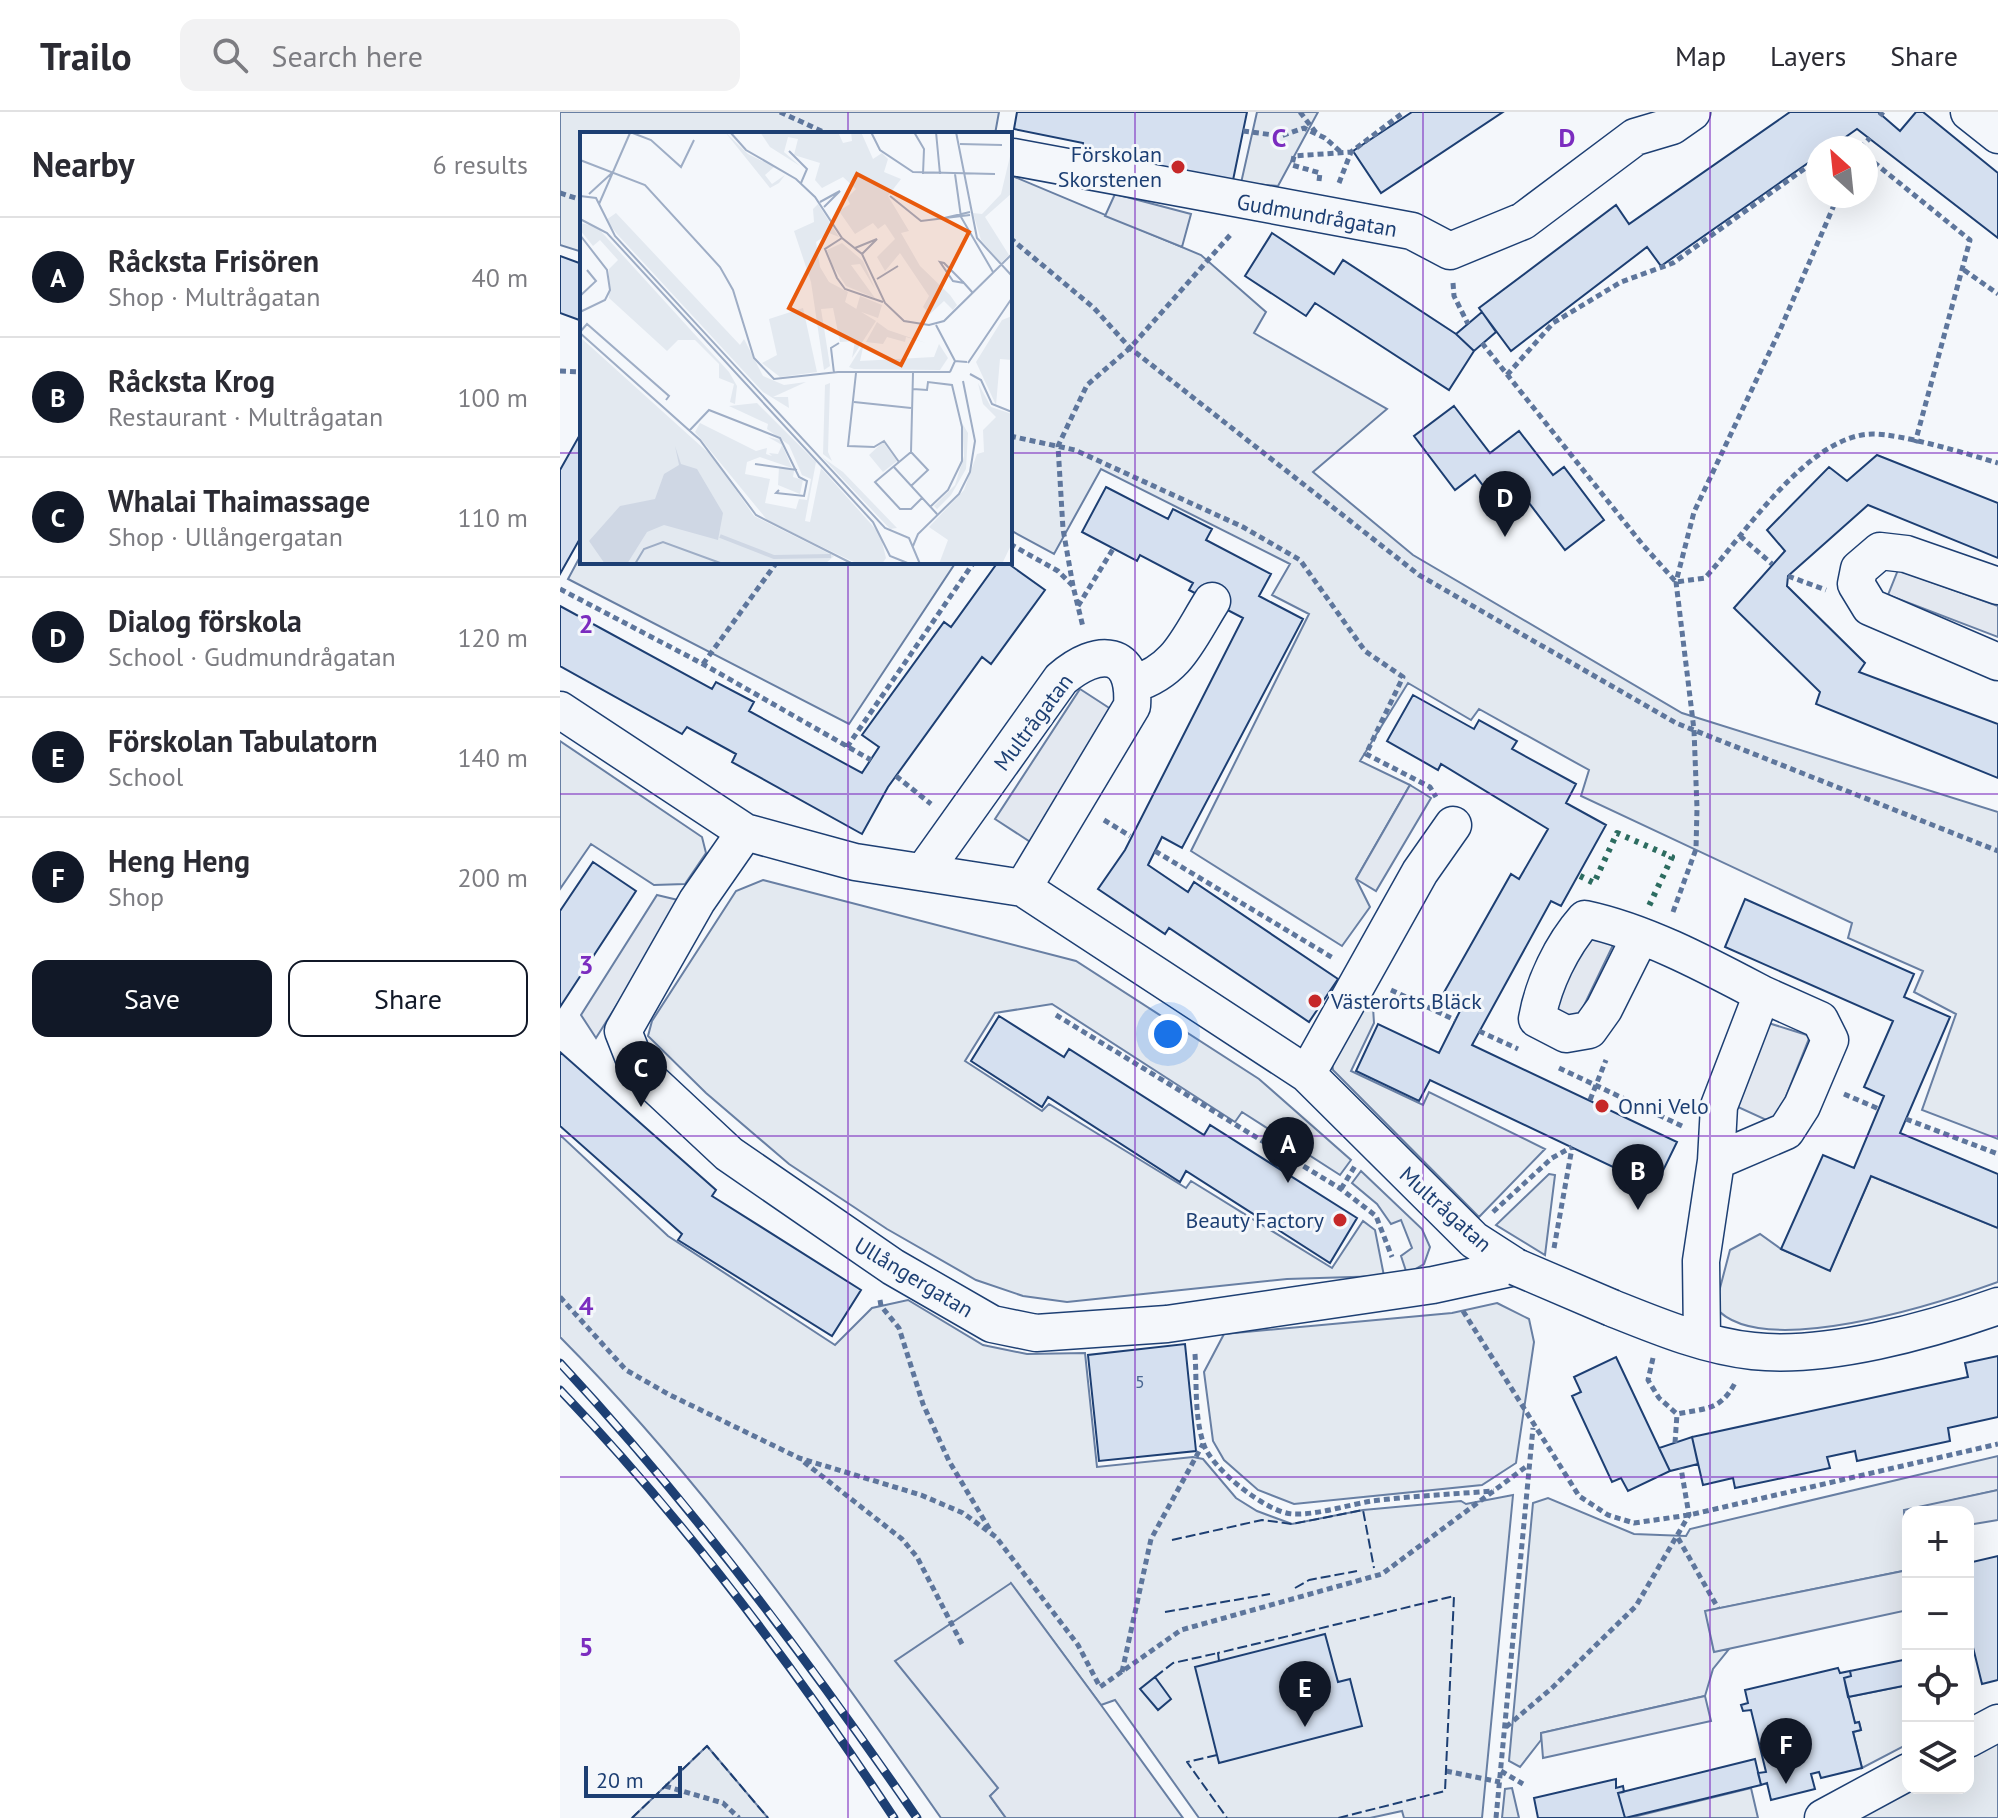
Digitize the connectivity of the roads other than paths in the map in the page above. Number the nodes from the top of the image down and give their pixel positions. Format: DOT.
graph roads {
  1 [pos="1692,112"];
  2 [pos="1969,112"];
  3 [pos="1636,124"];
  4 [pos="1998,135"];
  5 [pos="1013,157"];
  6 [pos="1998,586"];
  7 [pos="1212,601"];
  8 [pos="1998,662"];
  9 [pos="1134,684"];
  10 [pos="560,710"];
  11 [pos="1453,825"];
  12 [pos="745,832"];
  13 [pos="924,871"];
  14 [pos="1023,888"];
  15 [pos="1655,929"];
  16 [pos="1762,994"];
  17 [pos="1307,1074"];
  18 [pos="1716,1151"];
  19 [pos="1516,1267"];
  20 [pos="1998,1306"];
  21 [pos="1702,1338"];
  22 [pos="1998,1723"];
  23 [pos="1974,1736"];
  24 [pos="1902,1775"];
  25 [pos="1823,1818"];
  1 -- 3 [label="street"];
  2 -- 4 [label="street"];
  3 -- 5 [label="street, Gudmundrågatan"];
  6 -- 8 [label="street"];
  7 -- 9 [label="street"];
  9 -- 13 [label="street, Multrågatan"];
  9 -- 14 [label="street"];
  10 -- 12 [label="street, Multrågatan"];
  11 -- 17 [label="street"];
  12 -- 13 [label="street, Multrågatan"];
  12 -- 19 [label="street, Ullångergatan"];
  13 -- 14 [label="street, Multrågatan"];
  14 -- 17 [label="street, Multrågatan"];
  15 -- 16 [label="street"];
  16 -- 18 [label="street"];
  16 -- 18 [label="street"];
  17 -- 19 [label="street, Multrågatan"];
  18 -- 21 [label="street"];
  19 -- 21 [label="street, Multrågatan, bridge"];
  20 -- 21 [label="street, Multrågatan"];
  22 -- 23 [label="street"];
  24 -- 25 [label="street"];
}
